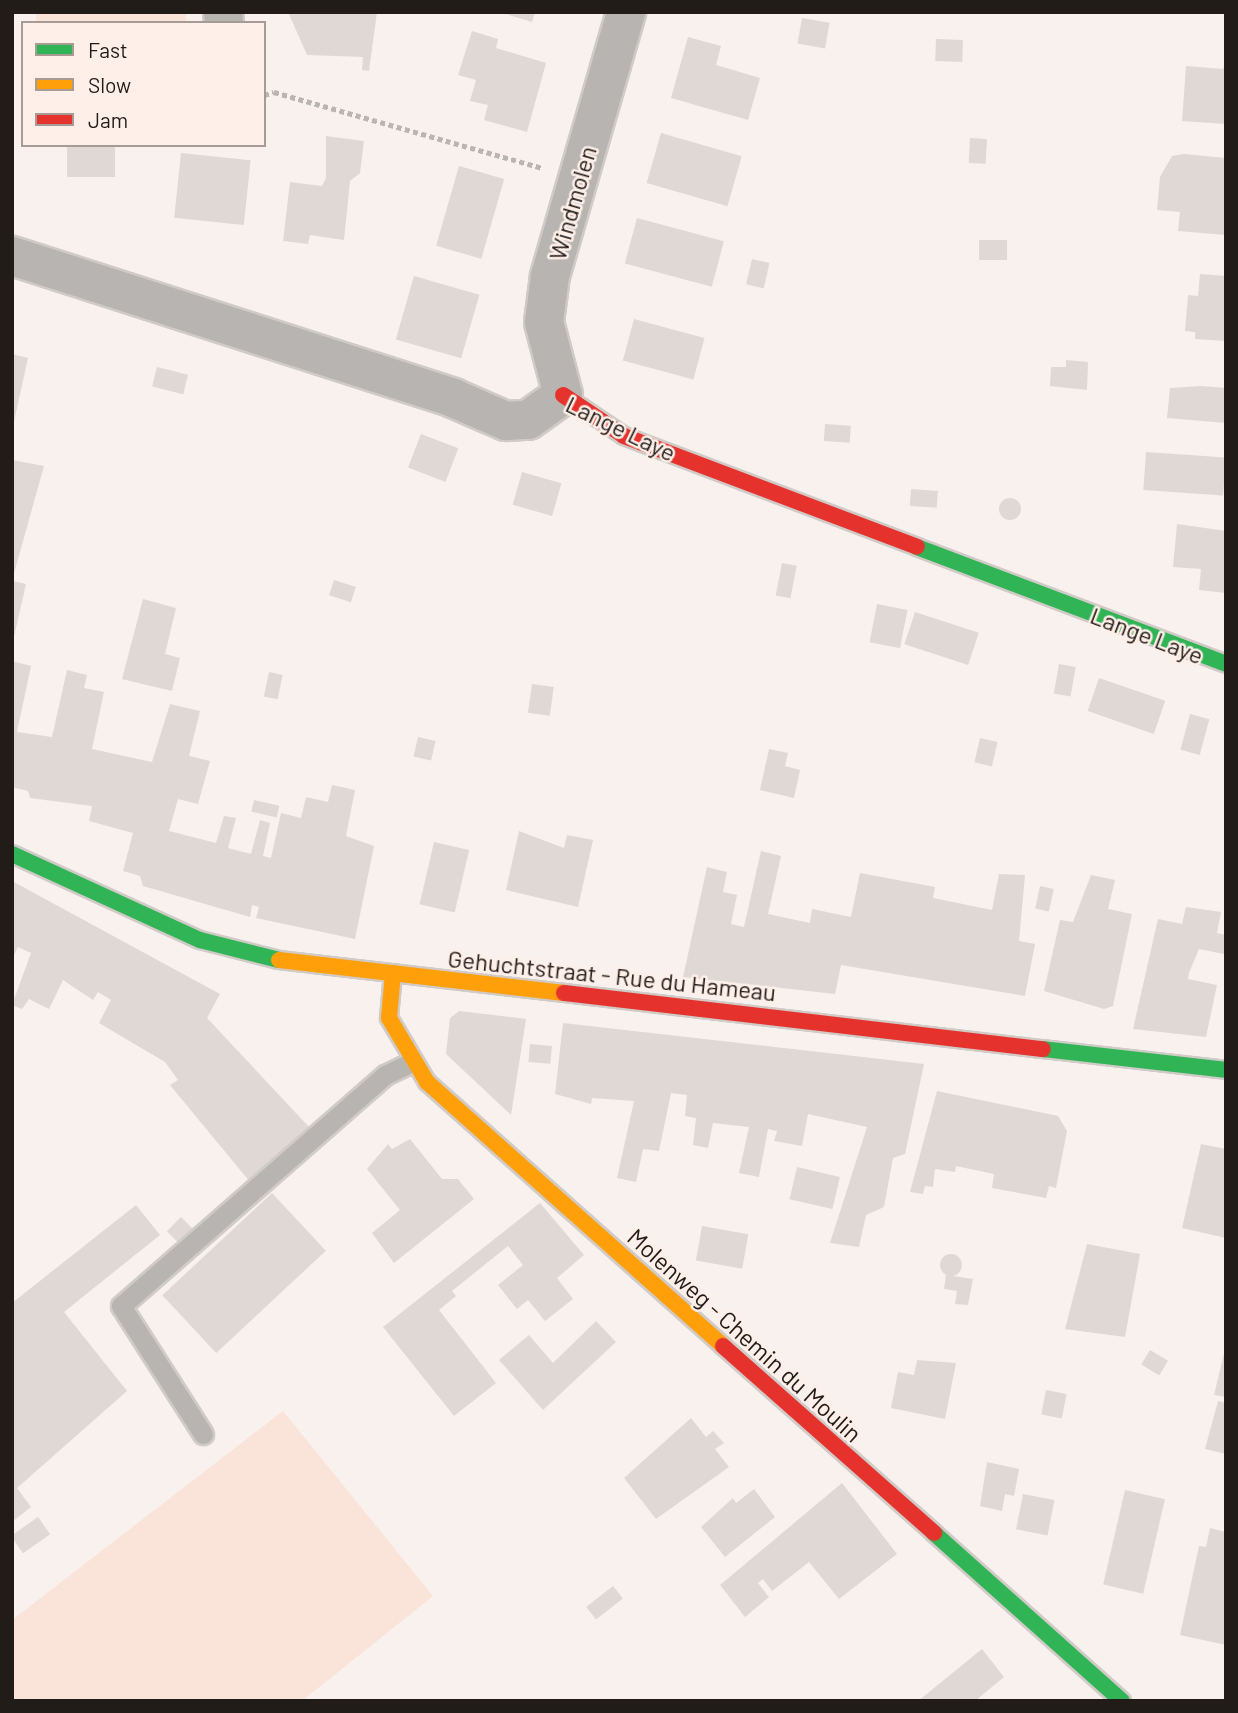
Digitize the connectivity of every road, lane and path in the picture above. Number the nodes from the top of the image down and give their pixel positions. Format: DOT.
graph roads {
  1 [pos="626,12"];
  2 [pos="266,94"];
  3 [pos="579,178"];
  4 [pos="12,256"];
  5 [pos="562,395"];
  6 [pos="1226,664"];
  7 [pos="12,854"];
  8 [pos="393,974"];
  9 [pos="412,1062"];
  10 [pos="1226,1070"];
  11 [pos="203,1434"];
  12 [pos="1122,1701"];
  1 -- 3 [label="street, Windmolen"];
  2 -- 3 [label="path"];
  3 -- 5 [label="street, Windmolen"];
  4 -- 5 [label="street, Lange Laye"];
  5 -- 6 [label="street, Lange Laye"];
  7 -- 8 [label="street, Gehuchtstraat - Rue du Hameau"];
  8 -- 9 [label="street, Molenweg - Chemin du Moulin"];
  8 -- 10 [label="street, Gehuchtstraat - Rue du Hameau"];
  9 -- 11 [label="lane"];
  9 -- 12 [label="street, Molenweg - Chemin du Moulin"];
}
